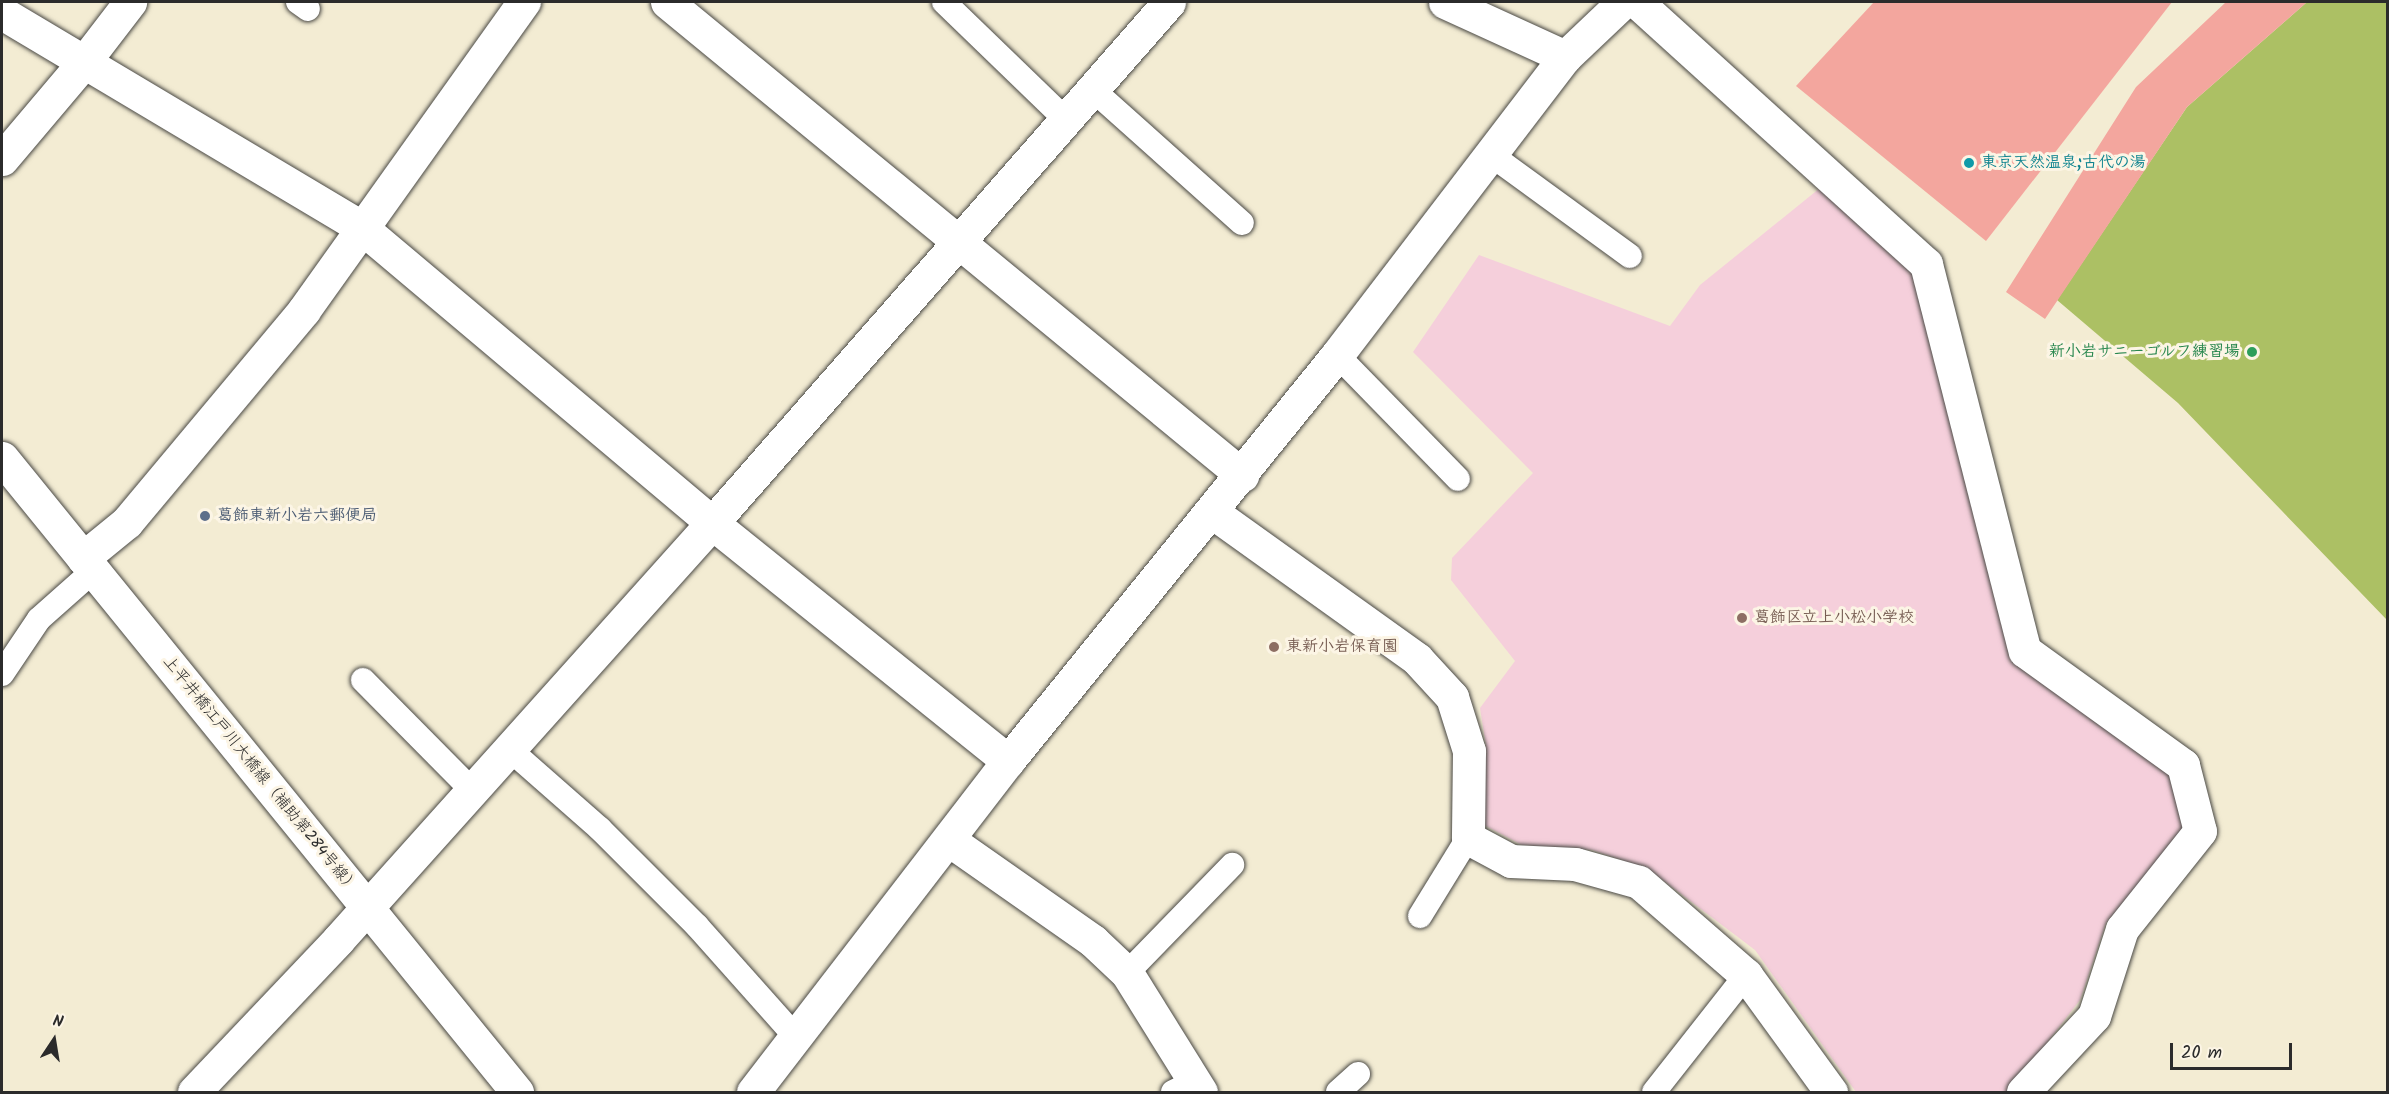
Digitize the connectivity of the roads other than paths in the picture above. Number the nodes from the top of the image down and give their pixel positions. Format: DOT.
graph roads {
  1 [pos="130,2"];
  2 [pos="525,2"];
  3 [pos="667,2"];
  4 [pos="944,2"];
  5 [pos="1169,2"];
  6 [pos="1444,2"];
  7 [pos="1623,2"];
  8 [pos="1637,2"];
  9 [pos="2,13"];
  10 [pos="1565,57"];
  11 [pos="84,62"];
  12 [pos="1092,89"];
  13 [pos="1065,119"];
  14 [pos="1490,154"];
  15 [pos="2,159"];
  16 [pos="1242,223"];
  17 [pos="362,228"];
  18 [pos="958,240"];
  19 [pos="1630,256"];
  20 [pos="1337,355"];
  21 [pos="1242,475"];
  22 [pos="7,476"];
  23 [pos="1458,479"];
  24 [pos="1212,512"];
  25 [pos="711,523"];
  26 [pos="88,564"];
  27 [pos="2,674"];
  28 [pos="363,680"];
  29 [pos="509,749"];
  30 [pos="1008,761"];
  31 [pos="472,790"];
  32 [pos="1468,838"];
  33 [pos="949,840"];
  34 [pos="1233,865"];
  35 [pos="368,906"];
  36 [pos="1420,916"];
  37 [pos="1127,973"];
  38 [pos="1746,975"];
  39 [pos="795,1036"];
  40 [pos="1358,1074"];
  41 [pos="1190,1089"];
  42 [pos="194,1092"];
  43 [pos="517,1092"];
  44 [pos="753,1092"];
  45 [pos="1338,1092"];
  46 [pos="1654,1092"];
  47 [pos="1831,1092"];
  48 [pos="2024,1092"];
  1 -- 11 [label="street"];
  2 -- 17 [label="street"];
  3 -- 18 [label="street"];
  4 -- 13 [label="lane"];
  5 -- 12 [label="street"];
  6 -- 10 [label="street"];
  7 -- 10 [label="street"];
  8 -- 48 [label="street"];
  9 -- 11 [label="street"];
  10 -- 14 [label="street"];
  11 -- 15 [label="street"];
  11 -- 17 [label="street"];
  12 -- 13 [label="street"];
  12 -- 16 [label="lane"];
  13 -- 18 [label="street"];
  14 -- 19 [label="lane"];
  14 -- 20 [label="street"];
  17 -- 25 [label="street"];
  17 -- 26 [label="street"];
  18 -- 21 [label="street"];
  18 -- 25 [label="street"];
  20 -- 21 [label="street"];
  20 -- 23 [label="lane"];
  21 -- 24 [label="street"];
  22 -- 26 [label="street, 上平井橋江戸川大橋線（補助第284号線）"];
  24 -- 30 [label="street"];
  24 -- 32 [label="street"];
  25 -- 29 [label="street"];
  25 -- 30 [label="street"];
  26 -- 27 [label="lane"];
  26 -- 35 [label="street, 上平井橋江戸川大橋線（補助第284号線）"];
  28 -- 31 [label="lane"];
  29 -- 31 [label="street"];
  29 -- 39 [label="lane"];
  30 -- 33 [label="street"];
  31 -- 35 [label="street"];
  32 -- 36 [label="lane"];
  32 -- 38 [label="street"];
  33 -- 37 [label="street"];
  33 -- 39 [label="street"];
  34 -- 37 [label="lane"];
  35 -- 42 [label="street"];
  35 -- 43 [label="street, 上平井橋江戸川大橋線（補助第284号線）"];
  37 -- 41 [label="street"];
  38 -- 46 [label="lane"];
  38 -- 47 [label="street"];
  39 -- 44 [label="street"];
  40 -- 45 [label="lane"];
}
